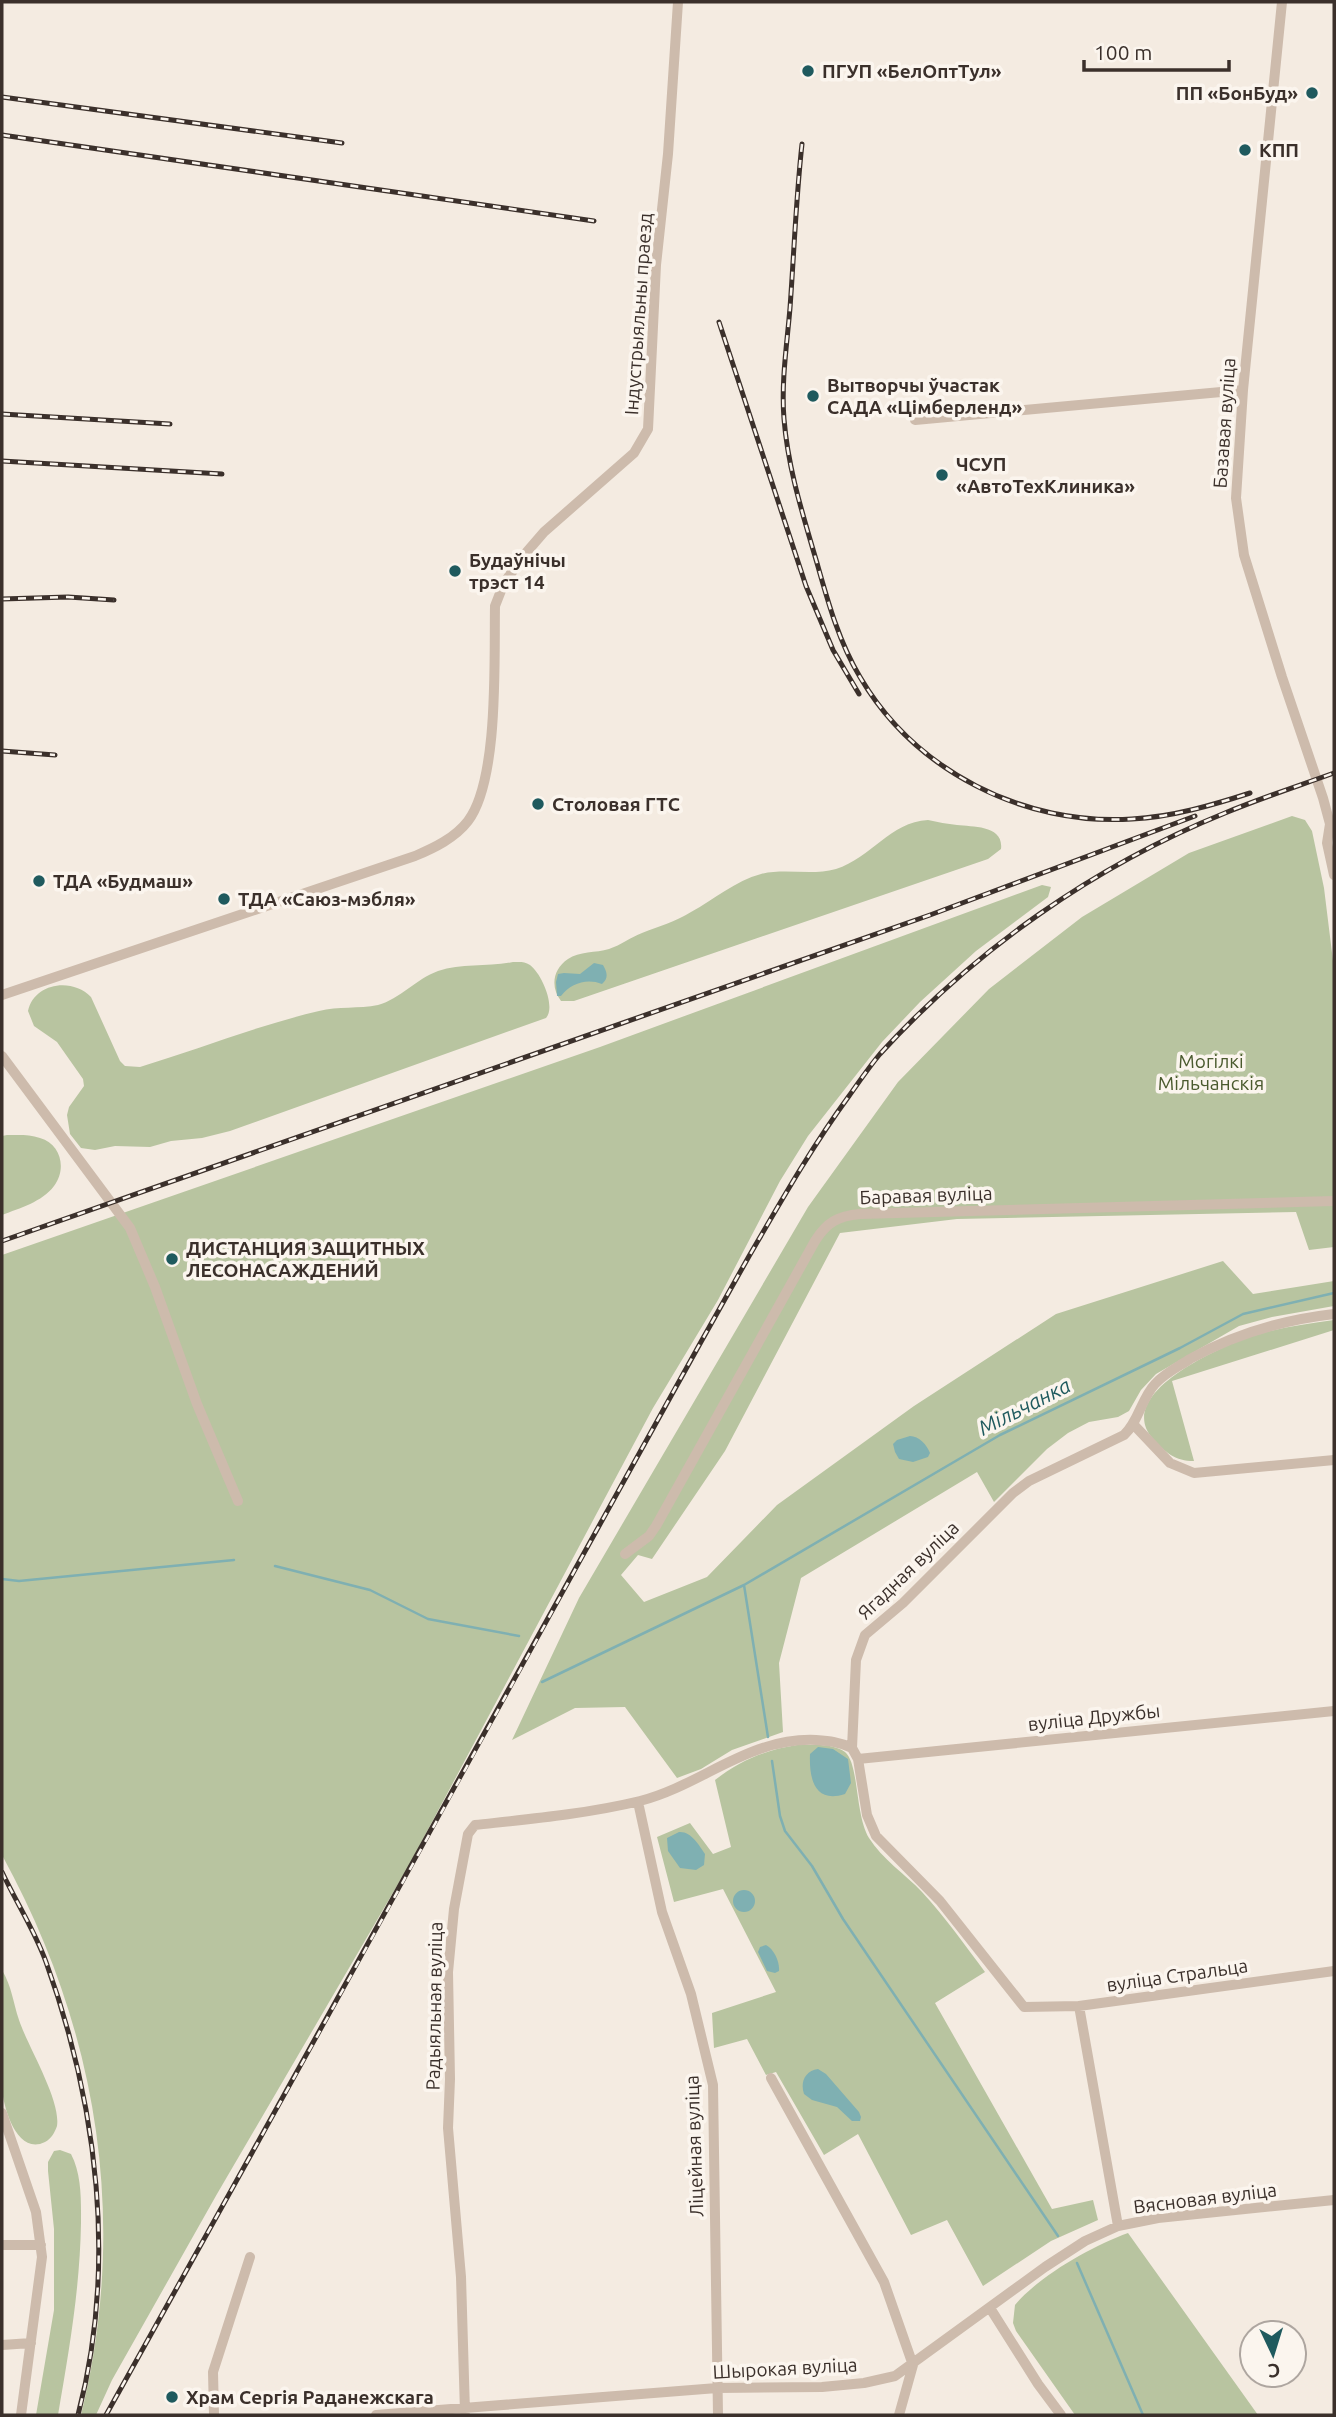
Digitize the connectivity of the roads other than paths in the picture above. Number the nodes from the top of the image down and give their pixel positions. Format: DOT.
graph roads {
  1 [pos="678,2"];
  2 [pos="1282,2"];
  3 [pos="1243,390"];
  4 [pos="915,419"];
  5 [pos="1334,874"];
  6 [pos="2,995"];
  7 [pos="2,1056"];
  8 [pos="1334,1201"];
  9 [pos="1334,1314"];
  10 [pos="1133,1424"];
  11 [pos="1334,1460"];
  12 [pos="238,1501"];
  13 [pos="625,1554"];
  14 [pos="1334,1711"];
  15 [pos="855,1754"];
  16 [pos="638,1801"];
  17 [pos="1334,1971"];
  18 [pos="1079,2006"];
  19 [pos="1024,2007"];
  20 [pos="771,2078"];
  21 [pos="2,2113"];
  22 [pos="1334,2200"];
  23 [pos="1118,2226"];
  24 [pos="2,2245"];
  25 [pos="41,2245"];
  26 [pos="250,2257"];
  27 [pos="990,2308"];
  28 [pos="31,2343"];
  29 [pos="2,2345"];
  30 [pos="913,2365"];
  31 [pos="717,2388"];
  32 [pos="465,2412"];
  33 [pos="21,2415"];
  34 [pos="214,2415"];
  35 [pos="376,2415"];
  36 [pos="718,2415"];
  37 [pos="899,2415"];
  38 [pos="1061,2415"];
  1 -- 6 [label="street, Індустрыяльны праезд"];
  2 -- 3 [label="street, Базавая вуліца"];
  3 -- 4 [label="street"];
  3 -- 5 [label="street, Базавая вуліца"];
  7 -- 12 [label="street"];
  8 -- 13 [label="street, Баравая вуліца"];
  9 -- 10 [label="street, Ягадная вуліца"];
  10 -- 11 [label="street"];
  10 -- 15 [label="street, Ягадная вуліца"];
  14 -- 15 [label="street, вуліца Дружбы"];
  15 -- 16 [label="street, Радыяльная вуліца"];
  15 -- 19 [label="street, Ягадная вуліца"];
  16 -- 31 [label="street, Ліцейная вуліца"];
  16 -- 32 [label="street, Радыяльная вуліца"];
  17 -- 18 [label="street, вуліца Стральца"];
  18 -- 19 [label="street, вуліца Стральца"];
  18 -- 23 [label="street"];
  20 -- 30 [label="street"];
  21 -- 25 [label="street"];
  22 -- 23 [label="street, Вясновая вуліца"];
  23 -- 27 [label="street, Вясновая вуліца"];
  24 -- 25 [label="street"];
  25 -- 28 [label="street"];
  26 -- 34 [label="street"];
  27 -- 30 [label="street, Вясновая вуліца"];
  27 -- 38 [label="street"];
  28 -- 29 [label="street"];
  28 -- 33 [label="street"];
  30 -- 31 [label="street, Шырокая вуліца"];
  30 -- 37 [label="street"];
  31 -- 32 [label="street, Шырокая вуліца"];
  31 -- 36 [label="street, Ліцейная вуліца"];
  32 -- 35 [label="street, Шырокая вуліца"];
}
